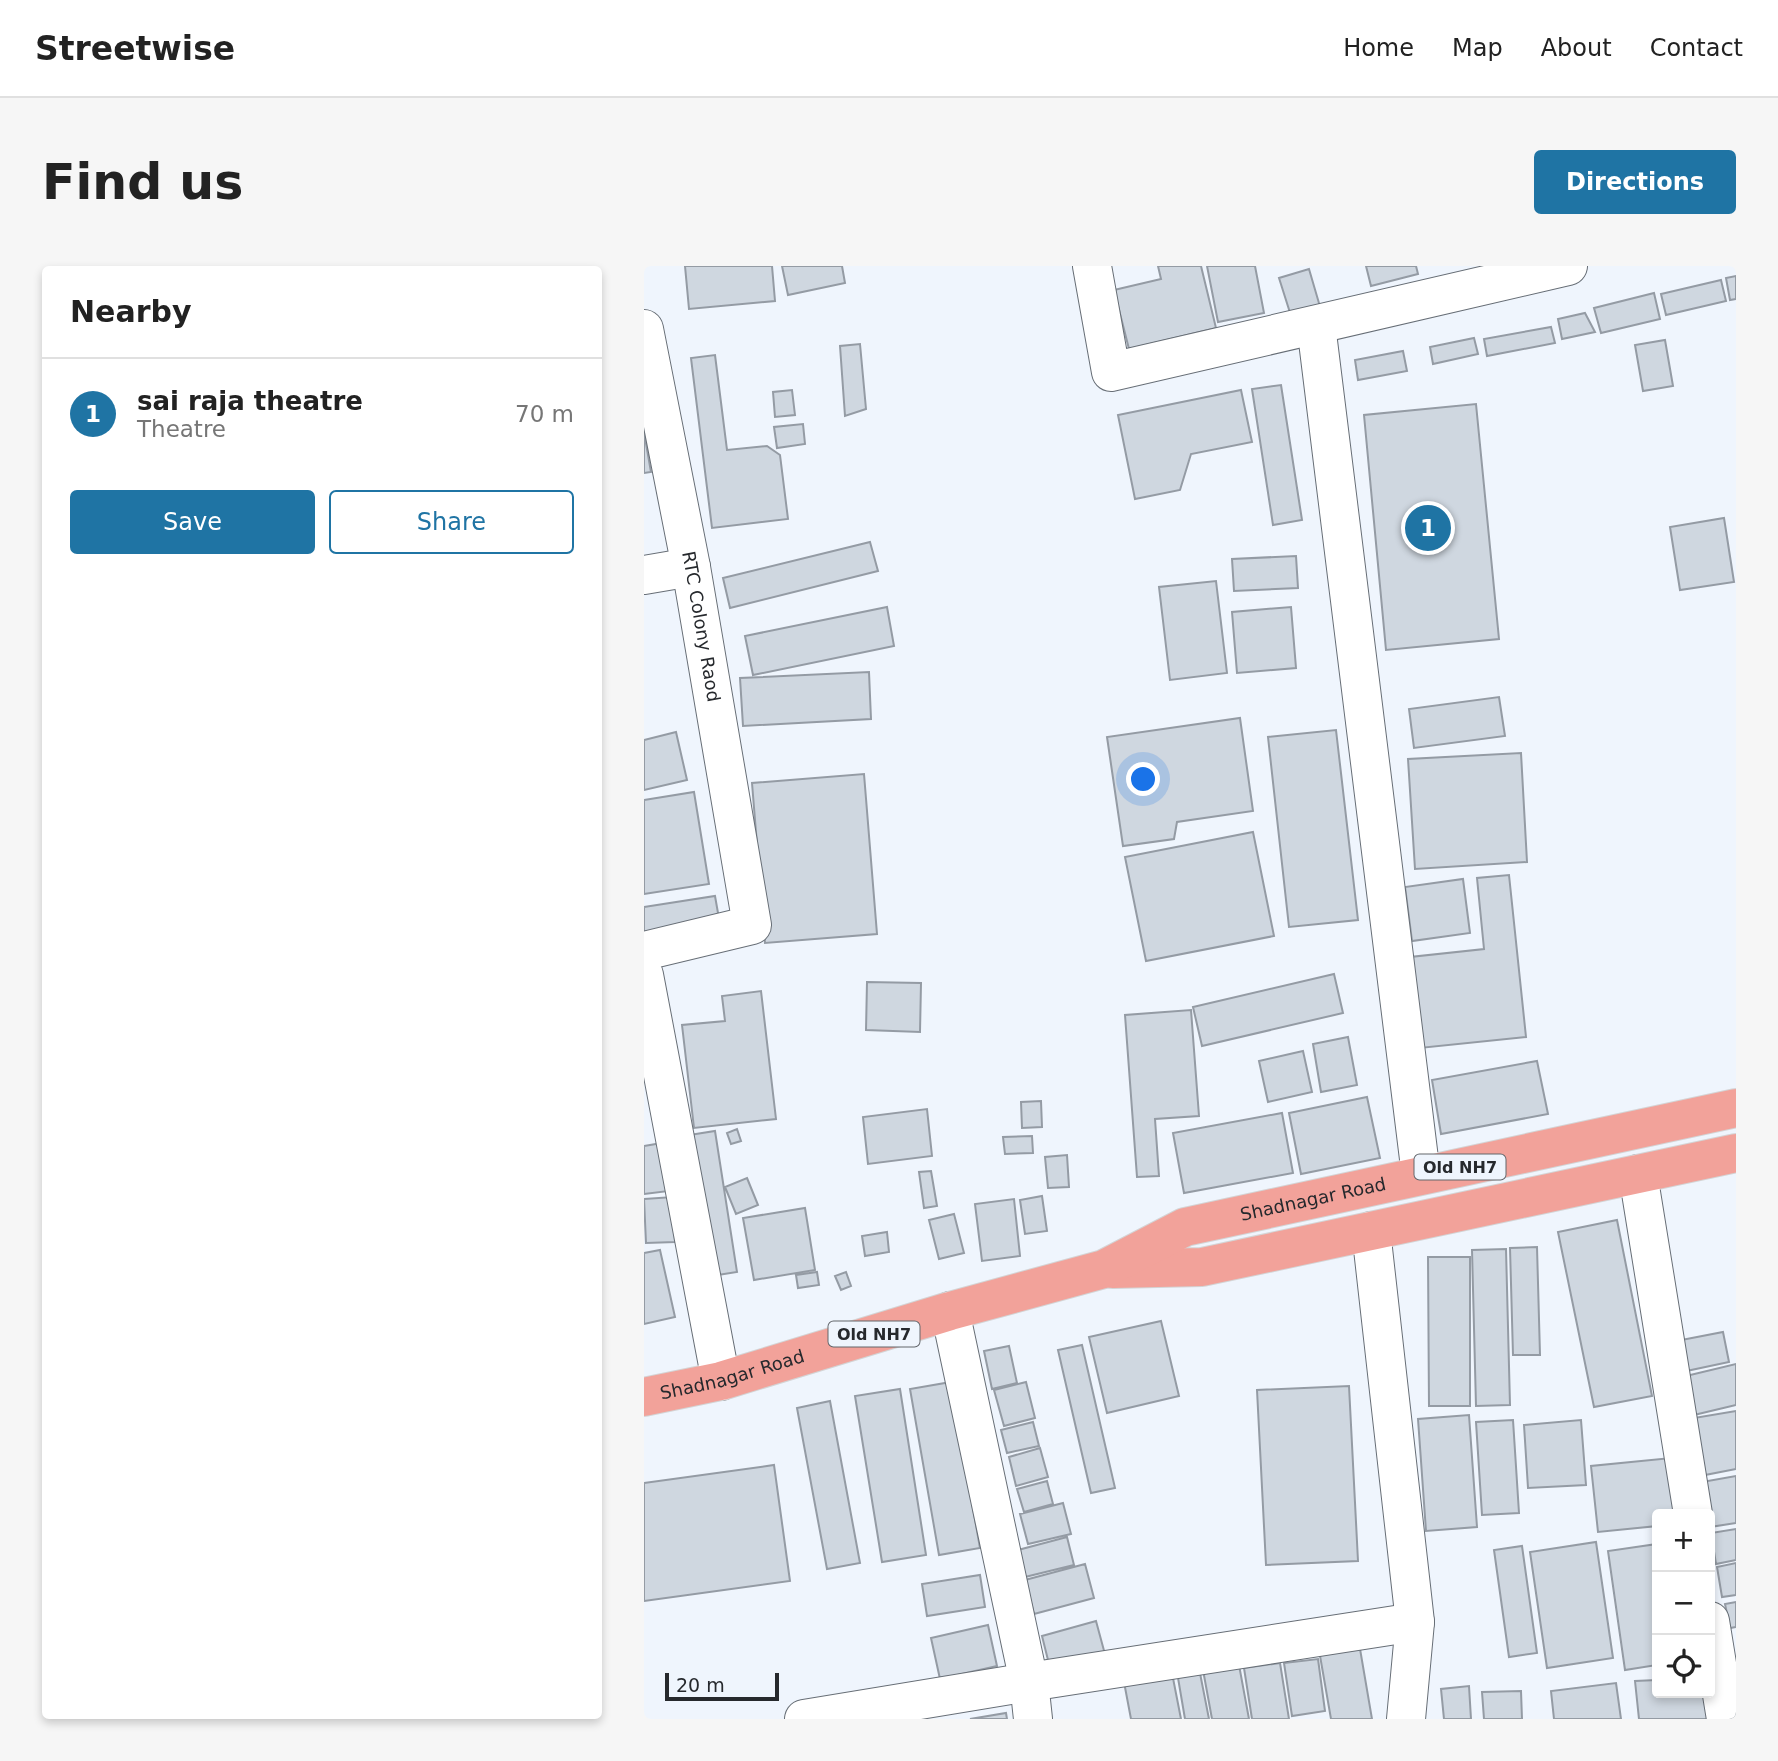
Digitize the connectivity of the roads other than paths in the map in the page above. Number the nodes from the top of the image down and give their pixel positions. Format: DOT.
graph roads {
  1 [pos="1092,266"];
  2 [pos="1568,266"];
  3 [pos="1316,325"];
  4 [pos="644,329"];
  5 [pos="691,567"];
  6 [pos="644,575"];
  7 [pos="644,951"];
  8 [pos="644,975"];
  9 [pos="1736,1108"];
  10 [pos="1736,1153"];
  11 [pos="1638,1174"];
  12 [pos="1421,1175"];
  13 [pos="1371,1231"];
  14 [pos="1104,1269"];
  15 [pos="950,1311"];
  16 [pos="721,1381"];
  17 [pos="644,1397"];
  18 [pos="1692,1509"];
  19 [pos="1415,1622"];
  20 [pos="1712,1635"];
  21 [pos="1029,1682"];
  22 [pos="804,1719"];
  23 [pos="1033,1719"];
  24 [pos="1406,1719"];
  25 [pos="1726,1719"];
  1 -- 3 [label="street"];
  2 -- 3 [label="street"];
  3 -- 12 [label="street"];
  4 -- 5 [label="street, RTC Colony Raod"];
  5 -- 6 [label="street"];
  5 -- 7 [label="street, RTC Colony Raod"];
  8 -- 16 [label="street"];
  9 -- 12 [label="main road, Shadnagar Road / Old NH7"];
  10 -- 11 [label="main road, Shadnagar Road / Old NH7"];
  11 -- 13 [label="main road, Shadnagar Road / Old NH7"];
  11 -- 18 [label="street"];
  12 -- 14 [label="main road, Shadnagar Road / Old NH7"];
  13 -- 14 [label="main road, Shadnagar Road / Old NH7"];
  13 -- 19 [label="street"];
  14 -- 15 [label="main road, Shadnagar Road / Old NH7"];
  15 -- 16 [label="main road, Shadnagar Road / Old NH7"];
  15 -- 21 [label="street"];
  16 -- 17 [label="main road, Shadnagar Road / Old NH7"];
  19 -- 21 [label="street"];
  19 -- 24 [label="street"];
  20 -- 25 [label="street"];
  21 -- 22 [label="street"];
  21 -- 23 [label="street"];
}
